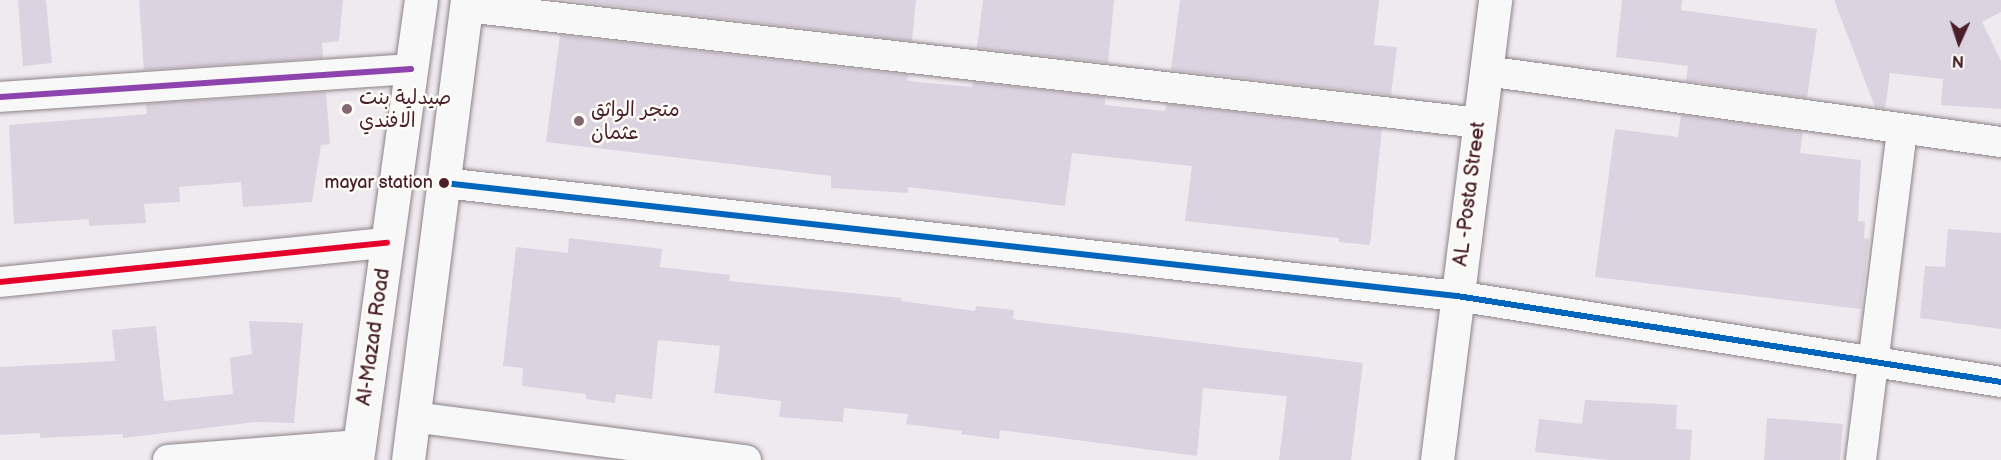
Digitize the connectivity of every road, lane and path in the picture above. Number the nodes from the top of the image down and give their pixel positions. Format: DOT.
graph roads {
  1 [pos="421,0"];
  2 [pos="1495,0"];
  3 [pos="466,4"];
  4 [pos="411,69"];
  5 [pos="1486,71"];
  6 [pos="0,97"];
  7 [pos="1480,123"];
  8 [pos="1902,130"];
  9 [pos="2001,142"];
  10 [pos="444,183"];
  11 [pos="387,243"];
  12 [pos="0,282"];
  13 [pos="1457,296"];
  14 [pos="1873,365"];
  15 [pos="2001,382"];
  16 [pos="413,417"];
  17 [pos="358,452"];
  18 [pos="168,460"];
  19 [pos="408,460"];
  20 [pos="747,460"];
  21 [pos="1437,460"];
  22 [pos="1861,460"];
  1 -- 4 [label="street, Al-Mazad Road"];
  2 -- 5 [label="street, AL -Posta Street"];
  3 -- 7 [label="street"];
  3 -- 10 [label="street"];
  4 -- 6 [label="street"];
  4 -- 11 [label="street, Al-Mazad Road"];
  5 -- 7 [label="street, AL -Posta Street"];
  5 -- 8 [label="street"];
  7 -- 13 [label="street, AL -Posta Street"];
  8 -- 9 [label="street"];
  8 -- 14 [label="street"];
  10 -- 13 [label="street"];
  10 -- 16 [label="street"];
  11 -- 12 [label="street"];
  11 -- 17 [label="street, Al-Mazad Road"];
  13 -- 14 [label="street"];
  13 -- 21 [label="street, AL -Posta Street"];
  14 -- 15 [label="street"];
  14 -- 22 [label="street"];
  16 -- 19 [label="street"];
  16 -- 20 [label="street"];
  17 -- 18 [label="street"];
}
